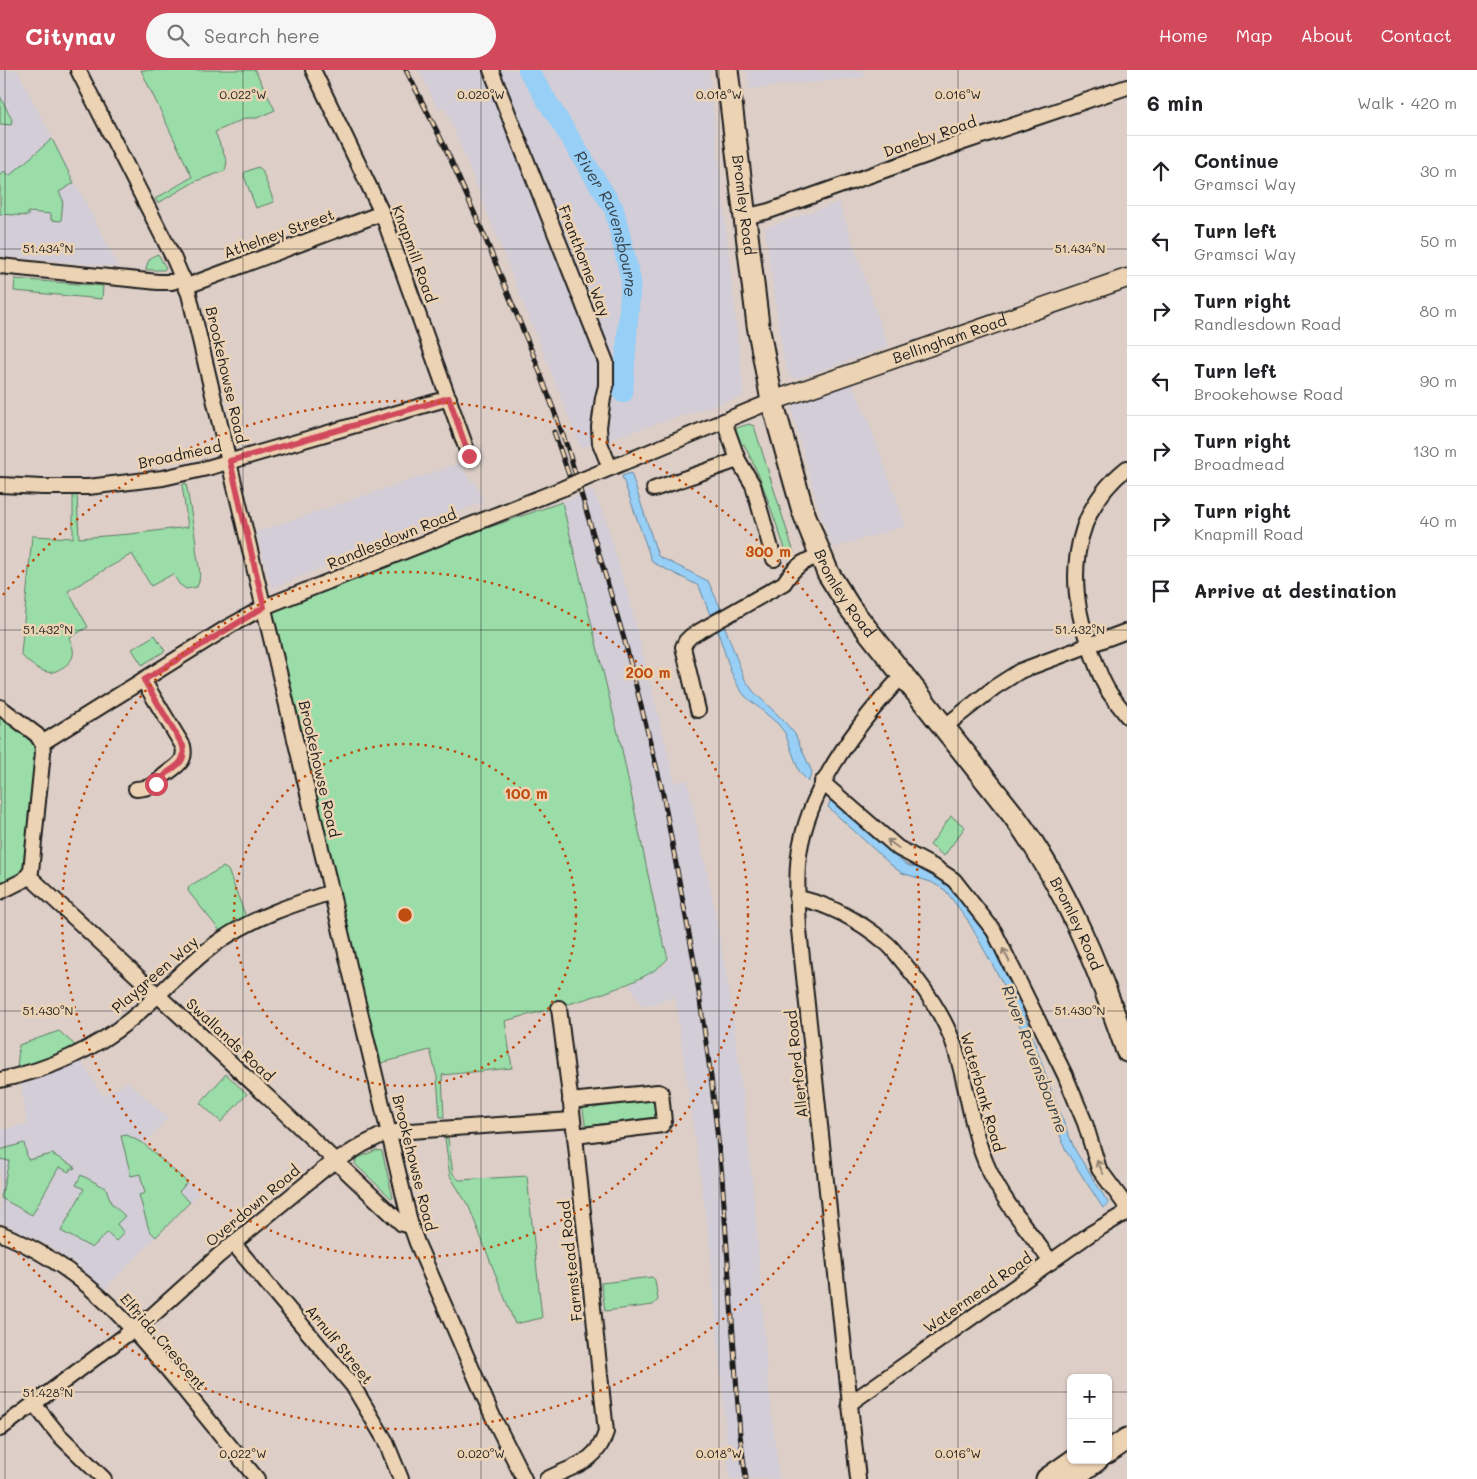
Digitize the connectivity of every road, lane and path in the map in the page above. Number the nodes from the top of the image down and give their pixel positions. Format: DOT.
graph roads {
  1 [pos="78,70"];
  2 [pos="313,70"];
  3 [pos="491,70"];
  4 [pos="727,70"];
  5 [pos="1127,87"];
  6 [pos="382,213"];
  7 [pos="744,217"];
  8 [pos="0,266"];
  9 [pos="0,272"];
  10 [pos="1127,278"];
  11 [pos="185,282"];
  12 [pos="449,398"];
  13 [pos="772,401"];
  14 [pos="724,421"];
  15 [pos="469,456"];
  16 [pos="738,460"];
  17 [pos="230,461"];
  18 [pos="610,468"];
  19 [pos="1127,468"];
  20 [pos="0,485"];
  21 [pos="654,489"];
  22 [pos="820,554"];
  23 [pos="774,560"];
  24 [pos="264,607"];
  25 [pos="1127,631"];
  26 [pos="1088,645"];
  27 [pos="903,675"];
  28 [pos="144,680"];
  29 [pos="0,707"];
  30 [pos="698,710"];
  31 [pos="1127,716"];
  32 [pos="944,727"];
  33 [pos="42,743"];
  34 [pos="822,782"];
  35 [pos="136,788"];
  36 [pos="28,876"];
  37 [pos="0,892"];
  38 [pos="332,892"];
  39 [pos="798,898"];
  40 [pos="158,995"];
  41 [pos="559,1008"];
  42 [pos="1127,1051"];
  43 [pos="0,1080"];
  44 [pos="570,1102"];
  45 [pos="572,1120"];
  46 [pos="389,1133"];
  47 [pos="575,1136"];
  48 [pos="336,1160"];
  49 [pos="1127,1207"];
  50 [pos="1127,1212"];
  51 [pos="411,1226"];
  52 [pos="0,1233"];
  53 [pos="233,1244"];
  54 [pos="1051,1262"];
  55 [pos="134,1330"];
  56 [pos="34,1404"];
  57 [pos="849,1404"];
  58 [pos="1127,1423"];
  59 [pos="0,1430"];
  60 [pos="1127,1439"];
  61 [pos="1112,1442"];
  62 [pos="1112,1447"];
  63 [pos="1068,1464"];
  64 [pos="1089,1464"];
  65 [pos="104,1479"];
  66 [pos="257,1479"];
  67 [pos="401,1479"];
  68 [pos="524,1479"];
  69 [pos="547,1479"];
  70 [pos="858,1479"];
  71 [pos="1047,1479"];
  72 [pos="1071,1479"];
  1 -- 11 [label="street, Brookehowse Road"];
  2 -- 6 [label="street, Knapmill Road"];
  3 -- 18 [label="street, Franthorne Way"];
  4 -- 7 [label="main road, Bromley Road"];
  5 -- 7 [label="street, Daneby Road"];
  6 -- 11 [label="street, Athelney Street"];
  6 -- 12 [label="street, Knapmill Road"];
  7 -- 13 [label="main road, Bromley Road"];
  8 -- 9 [label="street"];
  8 -- 11 [label="street, Athelney Street"];
  10 -- 13 [label="street, Bellingham Road"];
  11 -- 17 [label="street, Brookehowse Road"];
  12 -- 15 [label="street, Knapmill Road"];
  12 -- 17 [label="street, Broadmead"];
  13 -- 14 [label="street, Randlesdown Road"];
  13 -- 22 [label="main road, Bromley Road"];
  14 -- 16 [label="street"];
  14 -- 18 [label="street, Randlesdown Road"];
  16 -- 21 [label="street"];
  16 -- 23 [label="street"];
  17 -- 20 [label="street, Broadmead"];
  17 -- 24 [label="street, Brookehowse Road"];
  18 -- 24 [label="street, Randlesdown Road, bridge"];
  19 -- 26 [label="street"];
  22 -- 27 [label="main road, Bromley Road"];
  22 -- 30 [label="street"];
  24 -- 28 [label="street, Randlesdown Road"];
  24 -- 38 [label="street, Brookehowse Road"];
  25 -- 26 [label="street"];
  26 -- 31 [label="street"];
  26 -- 32 [label="street"];
  27 -- 32 [label="main road, Bromley Road"];
  27 -- 34 [label="street, Allerford Road"];
  28 -- 33 [label="street, Randlesdown Road"];
  28 -- 35 [label="street"];
  29 -- 33 [label="street"];
  32 -- 42 [label="main road, Bromley Road"];
  33 -- 36 [label="street"];
  34 -- 39 [label="street, Allerford Road"];
  49 -- 34 [label="street, one-way"];
  36 -- 37 [label="street"];
  36 -- 40 [label="street, Swallands Road"];
  38 -- 40 [label="street, Playgreen Way"];
  38 -- 46 [label="street, Brookehowse Road"];
  39 -- 54 [label="street, Waterbank Road"];
  39 -- 57 [label="street, Allerford Road"];
  40 -- 43 [label="street, Playgreen Way"];
  40 -- 48 [label="street, Swallands Road"];
  41 -- 44 [label="street, Farmstead Road"];
  44 -- 45 [label="street, Farmstead Road"];
  44 -- 47 [label="street"];
  45 -- 46 [label="street, Overdown Road"];
  45 -- 47 [label="street, Farmstead Road"];
  46 -- 48 [label="street, Overdown Road"];
  46 -- 51 [label="street, Brookehowse Road"];
  47 -- 69 [label="street, Farmstead Road"];
  48 -- 51 [label="street, Swallands Road"];
  48 -- 53 [label="street, Overdown Road"];
  50 -- 54 [label="street, Watermead Road"];
  51 -- 68 [label="street, Brookehowse Road"];
  52 -- 55 [label="street, Elfrida Crescent"];
  53 -- 55 [label="street, Overdown Road"];
  53 -- 67 [label="street, Arnulf Street"];
  54 -- 57 [label="street, Watermead Road"];
  55 -- 56 [label="street, Overdown Road"];
  55 -- 66 [label="street, Elfrida Crescent"];
  56 -- 59 [label="street, Overdown Road"];
  56 -- 65 [label="street"];
  57 -- 70 [label="street, Allerford Road"];
  58 -- 61 [label="main road"];
  60 -- 62 [label="main road"];
  63 -- 71 [label="main road"];
  64 -- 72 [label="main road"];
}
